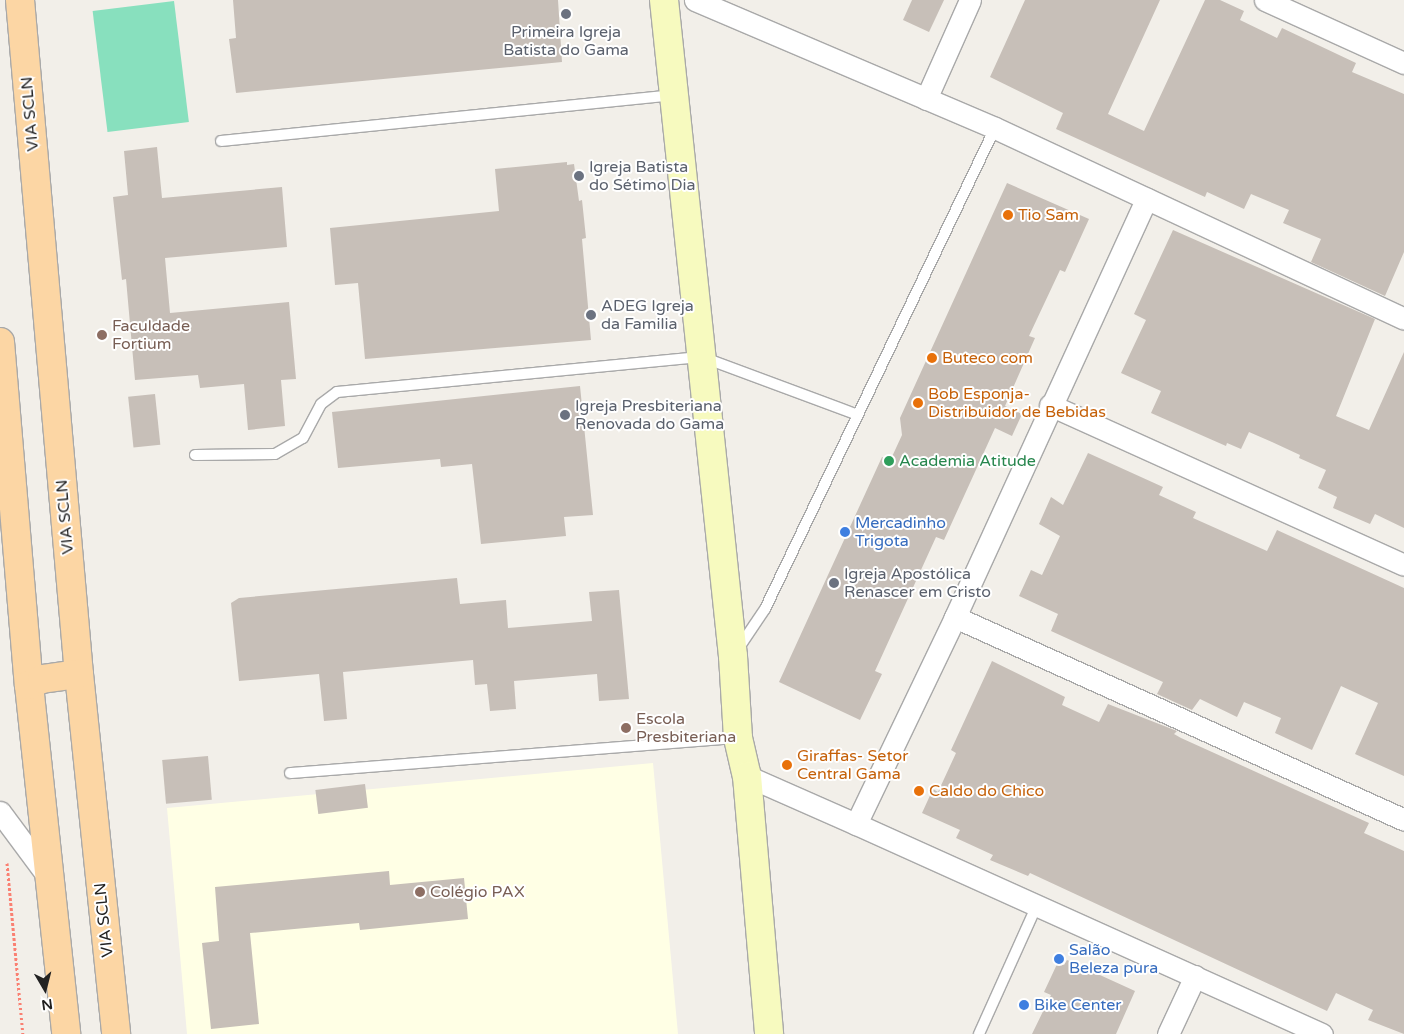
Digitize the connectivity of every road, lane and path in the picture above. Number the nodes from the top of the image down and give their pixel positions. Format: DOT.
graph roads {
  1 [pos="20,0"];
  2 [pos="664,0"];
  3 [pos="695,0"];
  4 [pos="970,0"];
  5 [pos="1265,0"];
  6 [pos="1404,63"];
  7 [pos="674,95"];
  8 [pos="926,99"];
  9 [pos="995,128"];
  10 [pos="221,141"];
  11 [pos="1146,199"];
  12 [pos="1404,319"];
  13 [pos="0,342"];
  14 [pos="702,357"];
  15 [pos="1050,404"];
  16 [pos="858,415"];
  17 [pos="195,455"];
  18 [pos="1404,565"];
  19 [pos="955,618"];
  20 [pos="733,656"];
  21 [pos="79,674"];
  22 [pos="28,686"];
  23 [pos="738,738"];
  24 [pos="290,773"];
  25 [pos="747,776"];
  26 [pos="1,814"];
  27 [pos="1404,820"];
  28 [pos="856,824"];
  29 [pos="49,878"];
  30 [pos="1037,905"];
  31 [pos="1195,976"];
  32 [pos="22,1034"];
  33 [pos="66,1034"];
  34 [pos="116,1034"];
  35 [pos="769,1034"];
  36 [pos="979,1034"];
  37 [pos="1168,1034"];
  38 [pos="1322,1034"];
  1 -- 21 [label="main road, VIA SCLN"];
  2 -- 7 [label="street"];
  3 -- 8 [label="street"];
  4 -- 8 [label="street"];
  5 -- 6 [label="street"];
  7 -- 10 [label="lane"];
  7 -- 14 [label="street"];
  8 -- 9 [label="street"];
  9 -- 11 [label="street"];
  9 -- 16 [label="lane"];
  11 -- 12 [label="street"];
  11 -- 15 [label="street"];
  13 -- 22 [label="main road"];
  14 -- 16 [label="lane"];
  14 -- 17 [label="lane"];
  14 -- 20 [label="street"];
  15 -- 18 [label="street"];
  15 -- 19 [label="street"];
  16 -- 20 [label="lane"];
  19 -- 27 [label="street"];
  19 -- 28 [label="street"];
  20 -- 23 [label="street"];
  21 -- 22 [label="main road"];
  21 -- 34 [label="main road, VIA SCLN"];
  22 -- 29 [label="main road"];
  23 -- 24 [label="lane"];
  23 -- 25 [label="street"];
  25 -- 28 [label="street"];
  25 -- 35 [label="street"];
  26 -- 29 [label="street"];
  26 -- 32 [label="path"];
  28 -- 30 [label="street"];
  29 -- 33 [label="main road"];
  30 -- 31 [label="street"];
  30 -- 36 [label="lane"];
  31 -- 37 [label="street"];
  31 -- 38 [label="street"];
}
